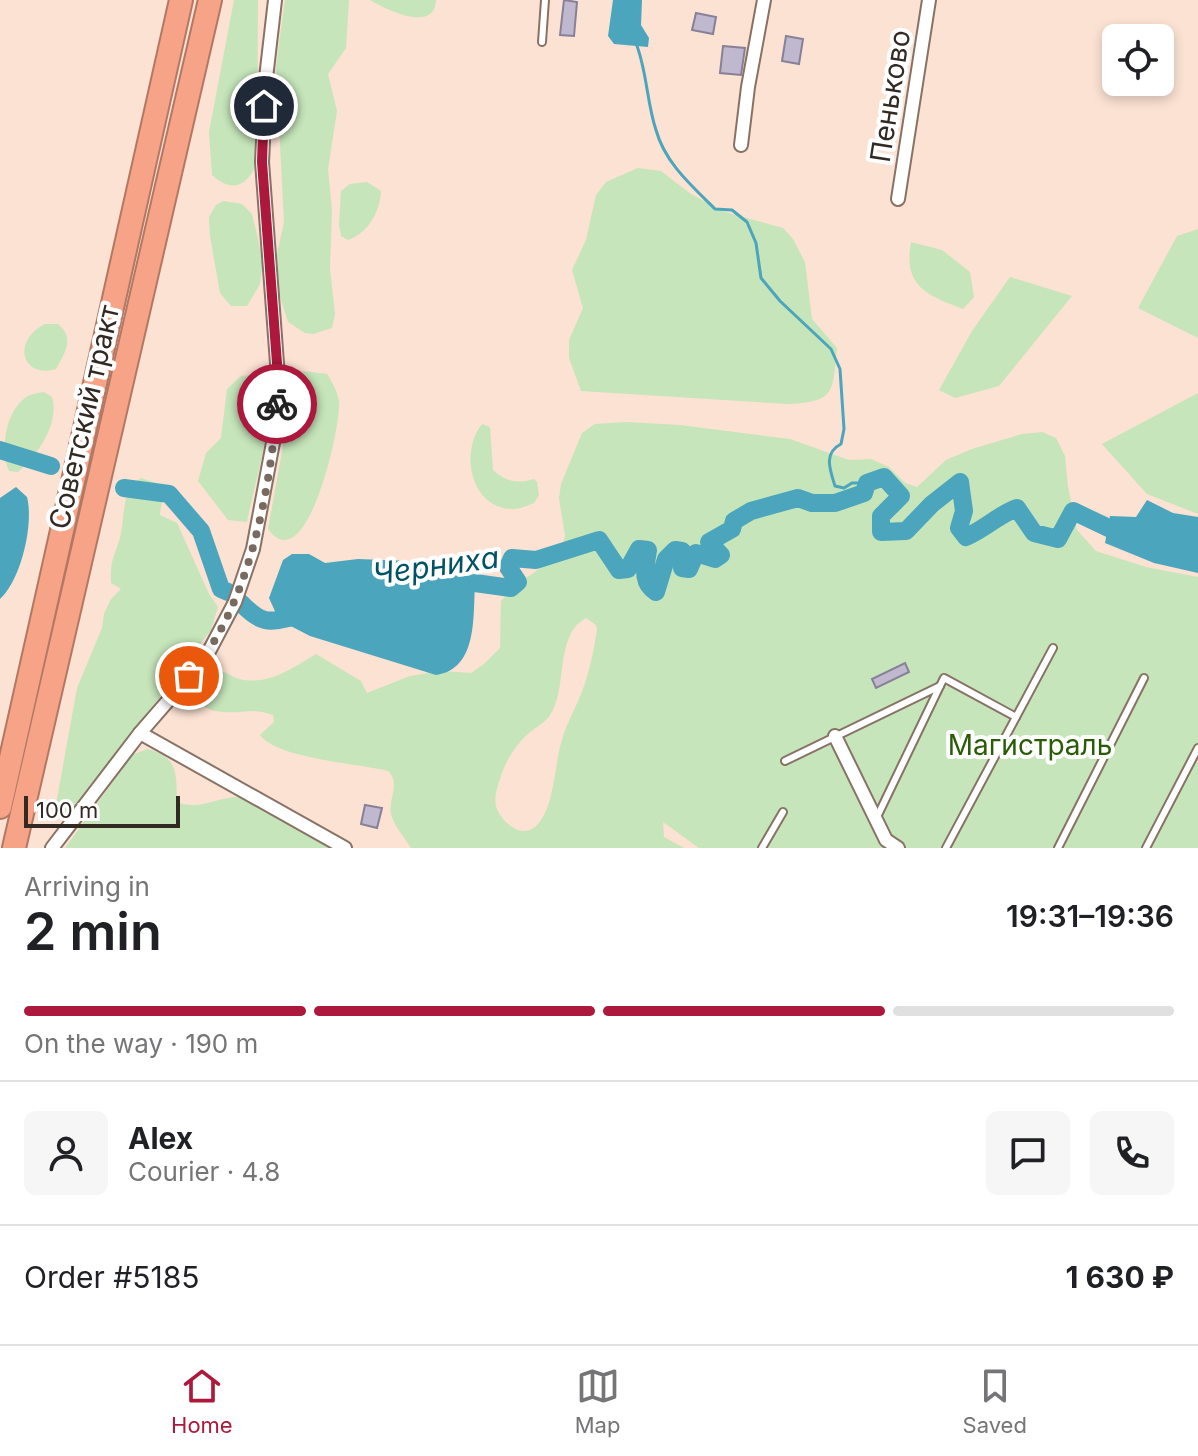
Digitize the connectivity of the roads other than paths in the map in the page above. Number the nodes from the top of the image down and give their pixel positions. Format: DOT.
graph roads {
  1 [pos="181,0"];
  2 [pos="210,0"];
  3 [pos="275,0"];
  4 [pos="545,0"];
  5 [pos="764,0"];
  6 [pos="929,0"];
  7 [pos="542,42"];
  8 [pos="741,145"];
  9 [pos="898,199"];
  10 [pos="1053,648"];
  11 [pos="1144,678"];
  12 [pos="940,686"];
  13 [pos="1016,717"];
  14 [pos="140,733"];
  15 [pos="835,736"];
  16 [pos="1198,748"];
  17 [pos="785,761"];
  18 [pos="0,807"];
  19 [pos="783,812"];
  20 [pos="876,820"];
  21 [pos="14,848"];
  22 [pos="52,848"];
  23 [pos="345,848"];
  24 [pos="762,848"];
  25 [pos="898,848"];
  26 [pos="946,848"];
  27 [pos="1058,848"];
  28 [pos="1146,848"];
  1 -- 18 [label="highway, Советский тракт"];
  2 -- 21 [label="highway, Советский тракт"];
  3 -- 14 [label="street"];
  4 -- 7 [label="lane"];
  5 -- 8 [label="street"];
  6 -- 9 [label="street, Пеньково"];
  10 -- 13 [label="lane"];
  11 -- 27 [label="lane"];
  12 -- 13 [label="lane"];
  12 -- 15 [label="lane"];
  12 -- 20 [label="lane"];
  13 -- 26 [label="lane"];
  14 -- 22 [label="street"];
  14 -- 23 [label="street"];
  15 -- 17 [label="lane"];
  15 -- 20 [label="street"];
  16 -- 28 [label="lane"];
  19 -- 24 [label="lane"];
  20 -- 25 [label="street"];
}
